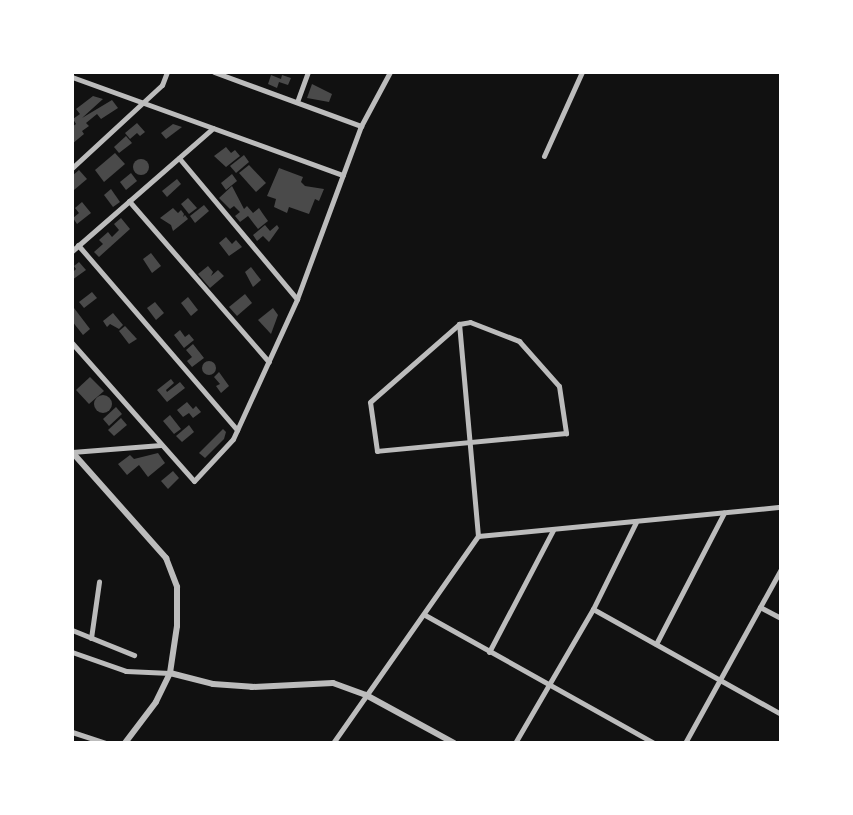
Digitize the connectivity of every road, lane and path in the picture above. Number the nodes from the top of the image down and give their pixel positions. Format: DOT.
graph roads {
  1 [pos="167,72"];
  2 [pos="214,72"];
  3 [pos="237,72"];
  4 [pos="308,72"];
  5 [pos="390,72"];
  6 [pos="582,72"];
  7 [pos="72,77"];
  8 [pos="234,79"];
  9 [pos="297,102"];
  10 [pos="143,103"];
  11 [pos="361,126"];
  12 [pos="213,128"];
  13 [pos="544,156"];
  14 [pos="179,158"];
  15 [pos="72,168"];
  16 [pos="343,175"];
  17 [pos="129,201"];
  18 [pos="78,245"];
  19 [pos="72,251"];
  20 [pos="298,299"];
  21 [pos="459,324"];
  22 [pos="72,343"];
  23 [pos="269,362"];
  24 [pos="237,430"];
  25 [pos="471,442"];
  26 [pos="161,445"];
  27 [pos="72,452"];
  28 [pos="781,507"];
  29 [pos="724,513"];
  30 [pos="636,521"];
  31 [pos="553,530"];
  32 [pos="478,536"];
  33 [pos="781,569"];
  34 [pos="100,582"];
  35 [pos="760,607"];
  36 [pos="593,609"];
  37 [pos="425,615"];
  38 [pos="781,618"];
  39 [pos="72,630"];
  40 [pos="91,638"];
  41 [pos="656,644"];
  42 [pos="72,652"];
  43 [pos="489,652"];
  44 [pos="134,655"];
  45 [pos="170,673"];
  46 [pos="720,679"];
  47 [pos="549,687"];
  48 [pos="366,695"];
  49 [pos="781,714"];
  50 [pos="72,732"];
  51 [pos="105,743"];
  52 [pos="125,743"];
  53 [pos="333,743"];
  54 [pos="454,743"];
  55 [pos="515,743"];
  56 [pos="654,743"];
  57 [pos="685,743"];
  1 -- 10 [label="street"];
  2 -- 8 [label="street"];
  3 -- 8 [label="street"];
  4 -- 9 [label="street"];
  5 -- 11 [label="street"];
  6 -- 13 [label="street"];
  7 -- 10 [label="street"];
  8 -- 9 [label="street"];
  9 -- 11 [label="street"];
  10 -- 12 [label="street"];
  10 -- 15 [label="street"];
  11 -- 16 [label="street"];
  12 -- 14 [label="street"];
  12 -- 16 [label="street"];
  14 -- 17 [label="street"];
  14 -- 20 [label="street"];
  16 -- 20 [label="street"];
  17 -- 18 [label="street"];
  17 -- 23 [label="street"];
  18 -- 19 [label="street"];
  18 -- 24 [label="street"];
  20 -- 23 [label="street"];
  21 -- 25 [label="street"];
  21 -- 25 [label="street"];
  21 -- 25 [label="street"];
  22 -- 26 [label="street"];
  23 -- 24 [label="street"];
  24 -- 26 [label="street"];
  25 -- 32 [label="street"];
  26 -- 27 [label="street"];
  27 -- 45 [label="street"];
  28 -- 29 [label="street"];
  29 -- 30 [label="street"];
  29 -- 41 [label="street"];
  30 -- 31 [label="street"];
  30 -- 36 [label="street"];
  31 -- 32 [label="street"];
  31 -- 43 [label="street"];
  32 -- 37 [label="street"];
  33 -- 35 [label="street"];
  34 -- 40 [label="street"];
  35 -- 38 [label="street"];
  35 -- 46 [label="street"];
  36 -- 41 [label="street"];
  36 -- 47 [label="street"];
  37 -- 43 [label="street"];
  37 -- 48 [label="street"];
  39 -- 40 [label="street"];
  40 -- 44 [label="street"];
  41 -- 46 [label="street"];
  42 -- 45 [label="street"];
  43 -- 47 [label="street"];
  45 -- 48 [label="street"];
  45 -- 52 [label="street"];
  46 -- 49 [label="street"];
  46 -- 57 [label="street"];
  47 -- 55 [label="street"];
  47 -- 56 [label="street"];
  48 -- 53 [label="street"];
  48 -- 54 [label="street"];
  50 -- 51 [label="street"];
}
